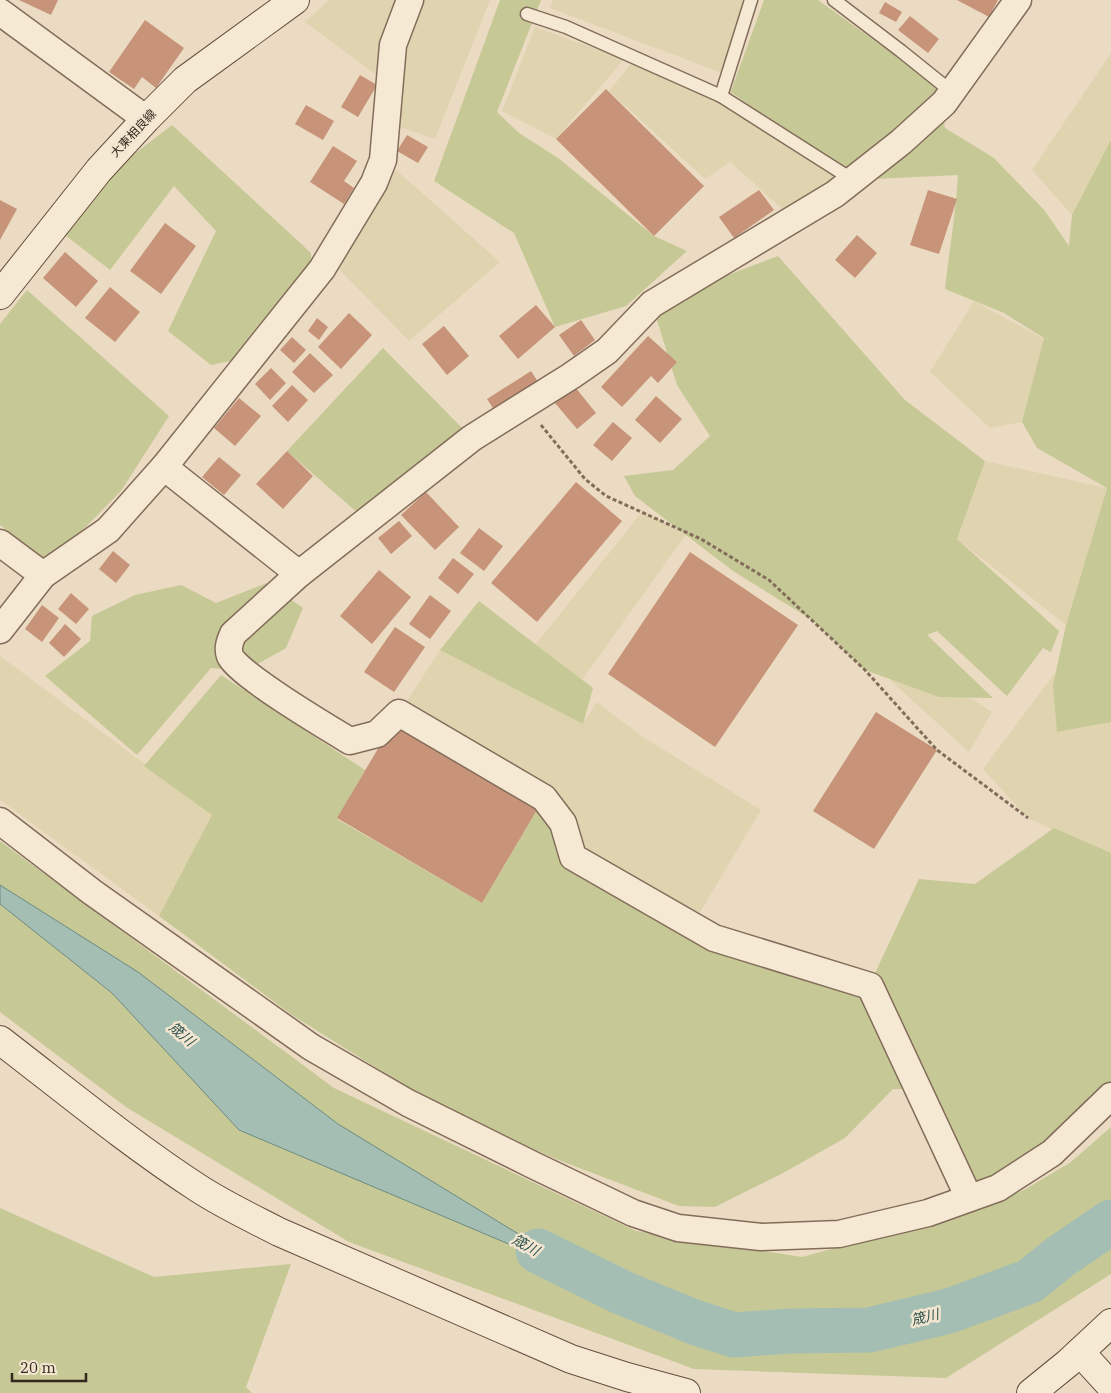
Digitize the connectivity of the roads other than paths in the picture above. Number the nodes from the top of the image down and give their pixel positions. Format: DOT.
graph roads {
  1 [pos="295,0"];
  2 [pos="410,0"];
  3 [pos="750,0"];
  4 [pos="834,0"];
  5 [pos="1018,0"];
  6 [pos="0,12"];
  7 [pos="527,14"];
  8 [pos="952,92"];
  9 [pos="722,96"];
  10 [pos="146,119"];
  11 [pos="853,180"];
  12 [pos="0,295"];
  13 [pos="164,467"];
  14 [pos="0,543"];
  15 [pos="299,574"];
  16 [pos="43,576"];
  17 [pos="0,630"];
  18 [pos="0,821"];
  19 [pos="0,1040"];
  20 [pos="1111,1096"];
  21 [pos="969,1198"];
  22 [pos="1111,1323"];
  23 [pos="1080,1352"];
  24 [pos="1111,1386"];
  25 [pos="686,1393"];
  26 [pos="1030,1393"];
  1 -- 10 [label="street, 大東相良線"];
  2 -- 13 [label="street"];
  3 -- 9 [label="lane"];
  4 -- 8 [label="lane"];
  5 -- 8 [label="street"];
  6 -- 10 [label="street"];
  7 -- 9 [label="lane"];
  8 -- 11 [label="street"];
  9 -- 11 [label="lane"];
  10 -- 12 [label="street, 大東相良線"];
  11 -- 15 [label="street"];
  13 -- 15 [label="street"];
  13 -- 16 [label="street"];
  14 -- 16 [label="street"];
  15 -- 21 [label="street"];
  16 -- 17 [label="street"];
  18 -- 21 [label="street"];
  19 -- 25 [label="street"];
  20 -- 21 [label="street"];
  22 -- 23 [label="street"];
  23 -- 24 [label="street"];
  23 -- 26 [label="street"];
}
